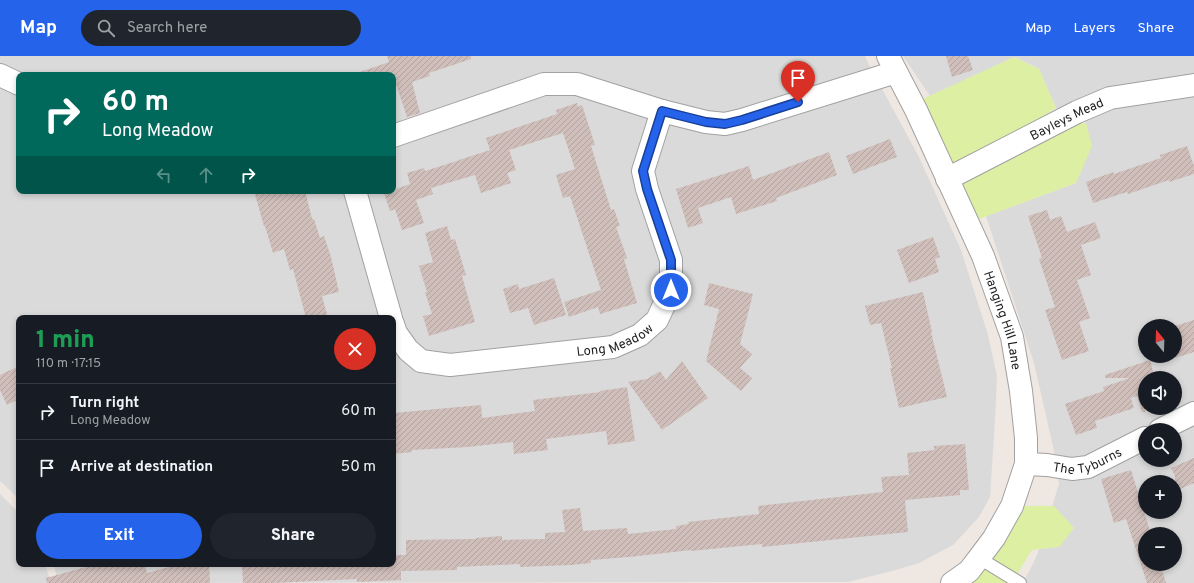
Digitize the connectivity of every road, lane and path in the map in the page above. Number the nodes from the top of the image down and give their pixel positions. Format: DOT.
graph roads {
  1 [pos="892,64"];
  2 [pos="0,75"];
  3 [pos="16,83"];
  4 [pos="1194,85"];
  5 [pos="662,111"];
  6 [pos="396,135"];
  7 [pos="947,179"];
  8 [pos="356,194"];
  9 [pos="390,315"];
  10 [pos="396,333"];
  11 [pos="1194,413"];
  12 [pos="1174,423"];
  13 [pos="1138,442"];
  14 [pos="1026,464"];
  15 [pos="980,558"];
  16 [pos="953,583"];
  17 [pos="1020,583"];
  1 -- 5 [label="street"];
  1 -- 7 [label="street, Hanging Hill Lane"];
  2 -- 3 [label="street"];
  4 -- 7 [label="street, Bayleys Mead"];
  5 -- 6 [label="street"];
  5 -- 10 [label="street, Long Meadow"];
  7 -- 14 [label="street, Hanging Hill Lane"];
  8 -- 9 [label="street"];
  11 -- 12 [label="street"];
  13 -- 14 [label="street, The Tyburns"];
  14 -- 15 [label="street, Hanging Hill Lane"];
  15 -- 16 [label="street, Hanging Hill Lane"];
  15 -- 17 [label="lane"];
}
